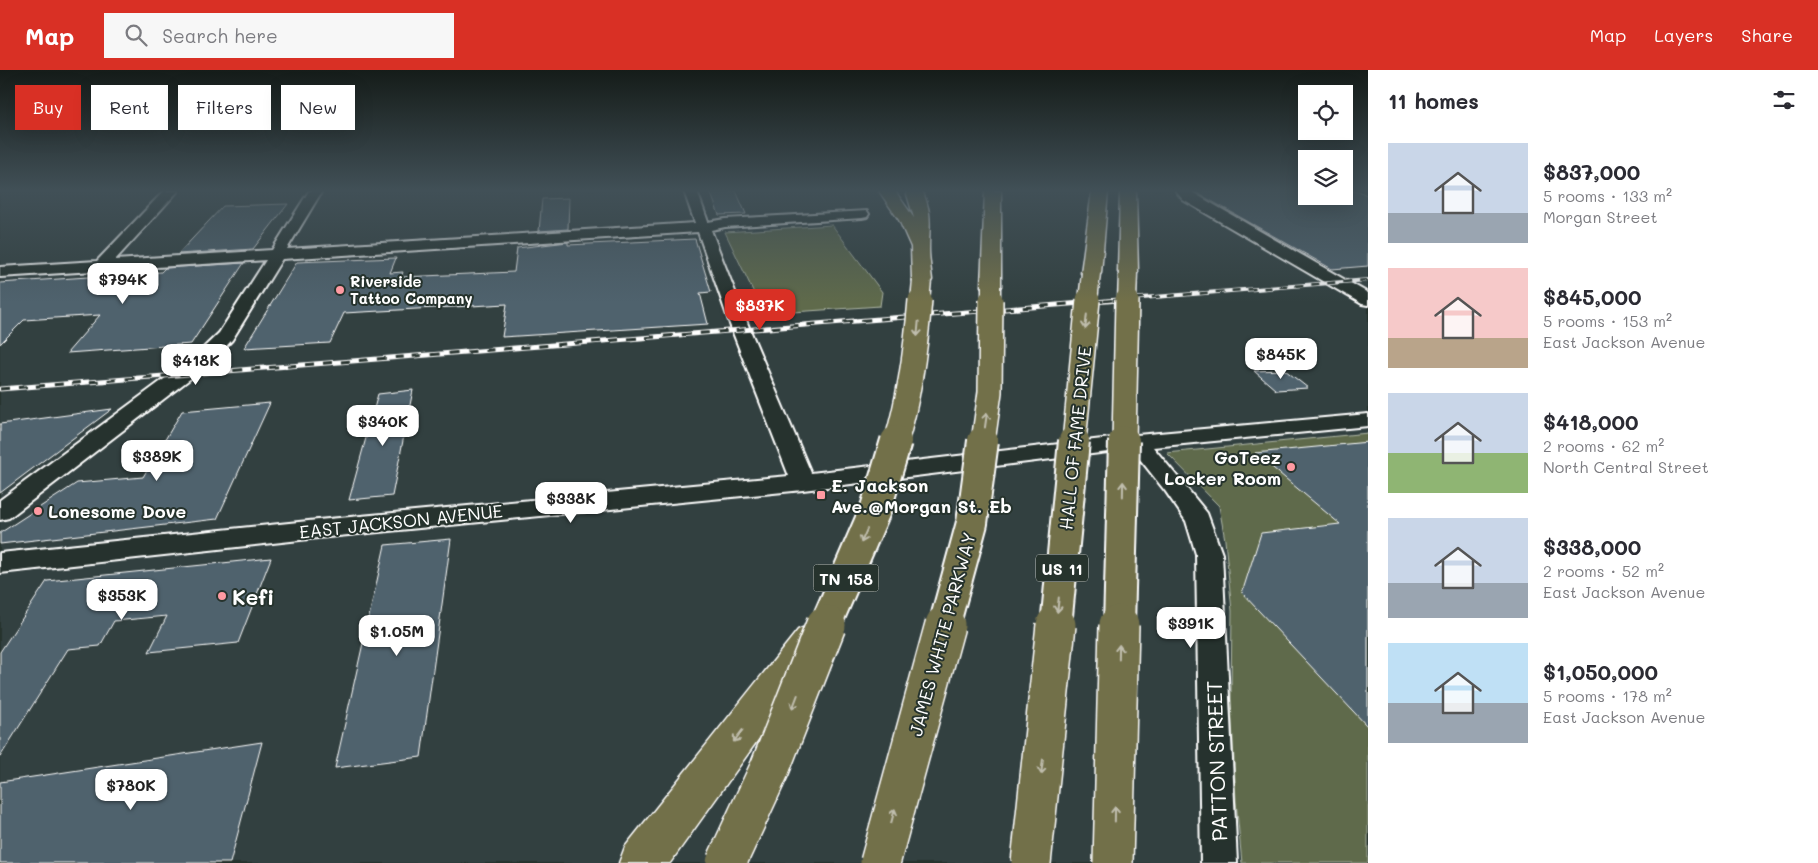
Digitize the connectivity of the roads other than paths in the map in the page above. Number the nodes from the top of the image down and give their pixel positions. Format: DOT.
graph roads {
  1 [pos="137,228"];
  2 [pos="294,228"];
  3 [pos="689,228"];
  4 [pos="704,228"];
  5 [pos="911,228"];
  6 [pos="923,228"];
  7 [pos="992,228"];
  8 [pos="1097,228"];
  9 [pos="1128,228"];
  10 [pos="1242,228"];
  11 [pos="920,248"];
  12 [pos="278,255"];
  13 [pos="101,266"];
  14 [pos="0,272"];
  15 [pos="1368,300"];
  16 [pos="1368,420"];
  17 [pos="1137,442"];
  18 [pos="803,482"];
  19 [pos="0,512"];
  20 [pos="0,563"];
  21 [pos="830,613"];
  22 [pos="641,863"];
  23 [pos="726,863"];
  24 [pos="880,863"];
  25 [pos="1031,863"];
  26 [pos="1113,863"];
  27 [pos="1219,863"];
  1 -- 13 [label="street"];
  2 -- 12 [label="street"];
  3 -- 12 [label="street"];
  4 -- 18 [label="street"];
  5 -- 11 [label="main road"];
  6 -- 11 [label="main road"];
  24 -- 7 [label="main road, JAMES WHITE PARKWAY, one-way, bridge"];
  8 -- 25 [label="main road, HALL OF FAME DRIVE / US 11, one-way, bridge"];
  26 -- 9 [label="main road, one-way, bridge"];
  10 -- 15 [label="street"];
  11 -- 21 [label="main road, TN 158, one-way, bridge"];
  12 -- 13 [label="street"];
  12 -- 19 [label="street"];
  13 -- 14 [label="street"];
  16 -- 17 [label="street, EAST JACKSON AVENUE"];
  17 -- 18 [label="street, EAST JACKSON AVENUE"];
  17 -- 27 [label="street, PATTON STREET"];
  18 -- 20 [label="street, EAST JACKSON AVENUE"];
  21 -- 22 [label="main road, one-way, bridge"];
  21 -- 23 [label="main road, TN 158, one-way, bridge"];
}
